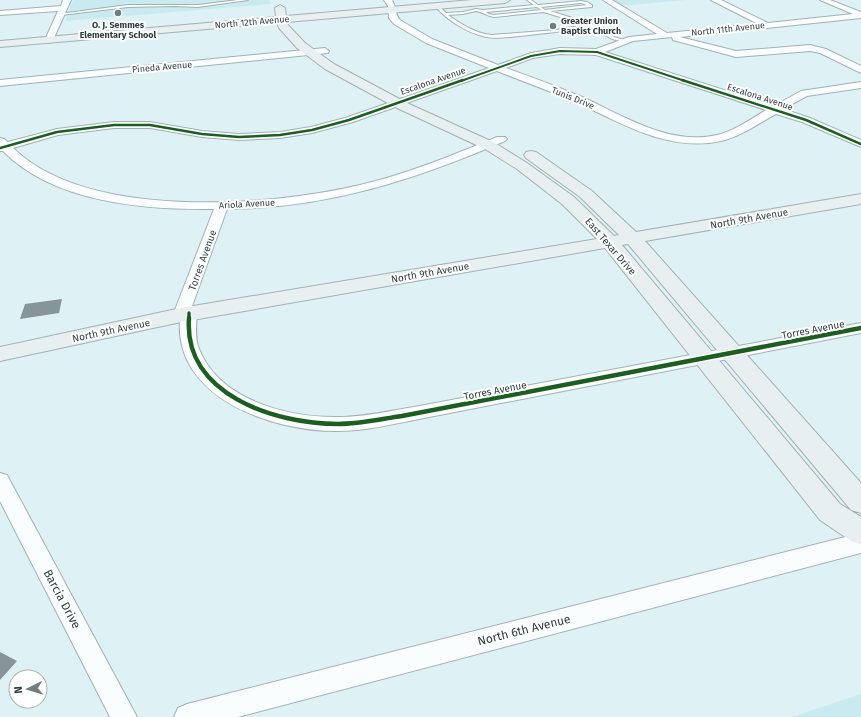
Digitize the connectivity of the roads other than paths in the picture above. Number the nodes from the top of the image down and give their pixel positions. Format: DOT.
graph roads {
  1 [pos="246,0"];
  2 [pos="499,0"];
  3 [pos="529,0"];
  4 [pos="608,0"];
  5 [pos="715,0"];
  6 [pos="824,0"];
  7 [pos="390,5"];
  8 [pos="537,5"];
  9 [pos="64,7"];
  10 [pos="278,9"];
  11 [pos="441,10"];
  12 [pos="483,11"];
  13 [pos="545,11"];
  14 [pos="0,13"];
  15 [pos="861,16"];
  16 [pos="294,19"];
  17 [pos="588,25"];
  18 [pos="766,26"];
  19 [pos="667,36"];
  20 [pos="49,40"];
  21 [pos="625,41"];
  22 [pos="0,44"];
  23 [pos="325,51"];
  24 [pos="597,52"];
  25 [pos="310,53"];
  26 [pos="495,68"];
  27 [pos="861,70"];
  28 [pos="0,83"];
  29 [pos="861,85"];
  30 [pos="412,98"];
  31 [pos="397,102"];
  32 [pos="774,109"];
  33 [pos="501,139"];
  34 [pos="861,144"];
  35 [pos="2,145"];
  36 [pos="487,145"];
  37 [pos="861,199"];
  38 [pos="222,206"];
  39 [pos="632,238"];
  40 [pos="609,241"];
  41 [pos="185,314"];
  42 [pos="861,328"];
  43 [pos="0,354"];
  44 [pos="733,354"];
  45 [pos="706,359"];
  46 [pos="0,482"];
  47 [pos="861,502"];
  48 [pos="861,532"];
  49 [pos="861,543"];
  50 [pos="124,717"];
  51 [pos="187,717"];
  1 -- 9 [label="lane"];
  2 -- 11 [label="street, North 12th Avenue"];
  3 -- 8 [label="lane"];
  4 -- 19 [label="street"];
  5 -- 18 [label="street"];
  6 -- 15 [label="street"];
  7 -- 11 [label="street, North 12th Avenue"];
  7 -- 16 [label="street, North 12th Avenue"];
  7 -- 26 [label="street, Tunis Drive"];
  8 -- 12 [label="lane"];
  8 -- 13 [label="lane"];
  8 -- 13 [label="lane"];
  9 -- 14 [label="street"];
  9 -- 20 [label="street"];
  10 -- 16 [label="street, North 12th Avenue"];
  10 -- 20 [label="street, North 12th Avenue"];
  10 -- 25 [label="street, East Texar Drive"];
  11 -- 12 [label="lane"];
  11 -- 17 [label="lane"];
  12 -- 13 [label="lane"];
  13 -- 17 [label="lane"];
  15 -- 18 [label="street, North 11th Avenue"];
  16 -- 23 [label="street, East Texar Drive"];
  17 -- 21 [label="lane"];
  18 -- 19 [label="street, North 11th Avenue"];
  19 -- 21 [label="street, North 11th Avenue"];
  19 -- 27 [label="street"];
  20 -- 22 [label="street, North 12th Avenue"];
  21 -- 24 [label="street, North 11th Avenue"];
  23 -- 25 [label="street, Pineda Avenue"];
  23 -- 30 [label="street, East Texar Drive"];
  24 -- 26 [label="street, Escalona Avenue"];
  24 -- 32 [label="street, Escalona Avenue"];
  25 -- 28 [label="street, Pineda Avenue"];
  25 -- 31 [label="street, East Texar Drive"];
  26 -- 30 [label="street, Escalona Avenue"];
  26 -- 32 [label="street, Tunis Drive"];
  29 -- 32 [label="street, Tunis Drive"];
  30 -- 31 [label="street, Escalona Avenue"];
  30 -- 33 [label="street, East Texar Drive"];
  31 -- 35 [label="street, Escalona Avenue"];
  31 -- 36 [label="street, East Texar Drive"];
  32 -- 34 [label="street, Escalona Avenue"];
  33 -- 36 [label="street, Ariola Avenue"];
  33 -- 39 [label="street, East Texar Drive"];
  35 -- 38 [label="street, Ariola Avenue"];
  36 -- 38 [label="street, Ariola Avenue"];
  36 -- 40 [label="street, East Texar Drive"];
  37 -- 39 [label="street, North 9th Avenue"];
  38 -- 41 [label="street, Torres Avenue"];
  39 -- 40 [label="street, North 9th Avenue"];
  39 -- 44 [label="street, East Texar Drive"];
  40 -- 41 [label="street, North 9th Avenue"];
  40 -- 45 [label="street, East Texar Drive"];
  41 -- 43 [label="street, North 9th Avenue"];
  41 -- 45 [label="street, Torres Avenue"];
  42 -- 44 [label="street, Torres Avenue"];
  44 -- 45 [label="street, Torres Avenue"];
  44 -- 47 [label="street, East Texar Drive"];
  45 -- 48 [label="street, East Texar Drive"];
  46 -- 50 [label="street, Barcia Drive"];
  49 -- 51 [label="street, North 6th Avenue"];
}
